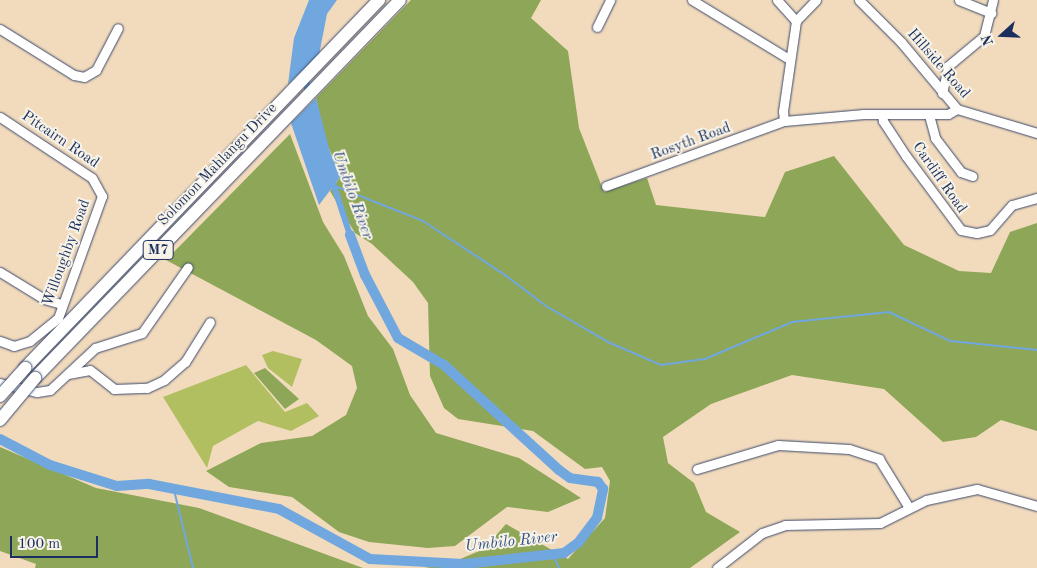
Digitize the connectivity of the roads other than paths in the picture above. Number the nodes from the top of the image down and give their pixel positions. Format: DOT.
graph roads {
  1 [pos="378,0"];
  2 [pos="400,0"];
  3 [pos="610,0"];
  4 [pos="692,0"];
  5 [pos="777,0"];
  6 [pos="816,0"];
  7 [pos="859,0"];
  8 [pos="959,0"];
  9 [pos="993,0"];
  10 [pos="992,13"];
  11 [pos="796,21"];
  12 [pos="597,27"];
  13 [pos="118,28"];
  14 [pos="0,29"];
  15 [pos="789,59"];
  16 [pos="942,93"];
  17 [pos="957,110"];
  18 [pos="882,115"];
  19 [pos="929,115"];
  20 [pos="0,117"];
  21 [pos="784,122"];
  22 [pos="1037,133"];
  23 [pos="972,176"];
  24 [pos="606,186"];
  25 [pos="101,189"];
  26 [pos="1037,198"];
  27 [pos="188,267"];
  28 [pos="0,272"];
  29 [pos="61,304"];
  30 [pos="210,322"];
  31 [pos="0,341"];
  32 [pos="67,374"];
  33 [pos="0,383"];
  34 [pos="0,396"];
  35 [pos="0,420"];
  36 [pos="697,469"];
  37 [pos="908,506"];
  38 [pos="1037,506"];
  39 [pos="717,568"];
  1 -- 34 [label="highway, Solomon Mahlangu Drive / M7, bridge"];
  2 -- 35 [label="highway, Solomon Mahlangu Drive / M7, bridge"];
  3 -- 12 [label="street"];
  4 -- 15 [label="street"];
  5 -- 11 [label="street"];
  6 -- 11 [label="street"];
  7 -- 16 [label="street, Hillside Road"];
  8 -- 10 [label="street"];
  9 -- 10 [label="street"];
  10 -- 16 [label="street"];
  11 -- 15 [label="street"];
  13 -- 14 [label="street"];
  15 -- 21 [label="street"];
  16 -- 17 [label="street, Hillside Road"];
  17 -- 19 [label="street"];
  17 -- 22 [label="street, Hillside Road"];
  18 -- 19 [label="street"];
  18 -- 21 [label="street"];
  18 -- 26 [label="street, Cardiff Road"];
  19 -- 23 [label="street"];
  20 -- 25 [label="street, Pitcairn Road"];
  21 -- 24 [label="street, Rosyth Road"];
  25 -- 29 [label="street, Willoughby Road"];
  27 -- 32 [label="street"];
  28 -- 29 [label="street"];
  29 -- 31 [label="street, Willoughby Road"];
  30 -- 32 [label="street"];
  32 -- 33 [label="street"];
  36 -- 37 [label="street"];
  37 -- 38 [label="street"];
  37 -- 39 [label="street"];
}
